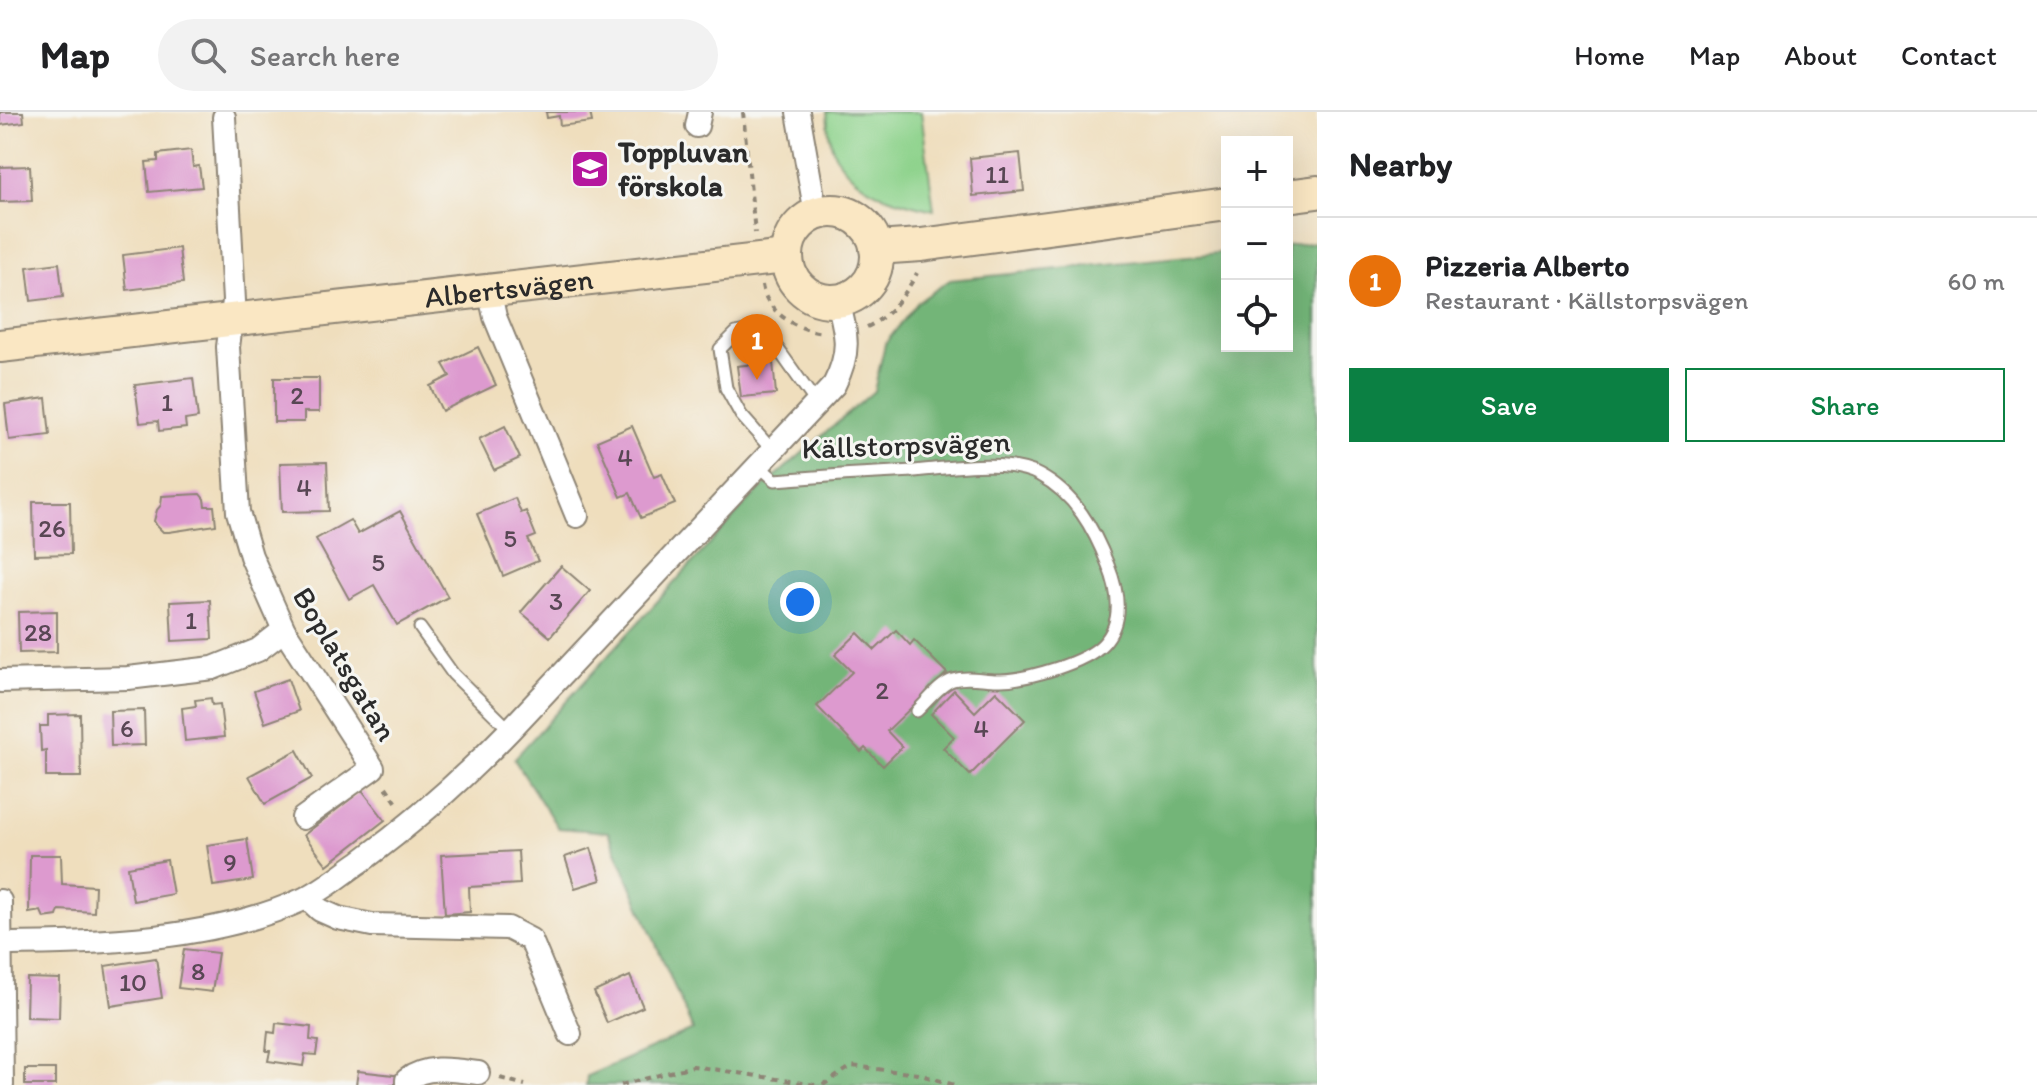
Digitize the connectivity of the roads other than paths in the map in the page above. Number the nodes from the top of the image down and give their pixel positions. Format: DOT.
graph roads {
  1 [pos="798,112"];
  2 [pos="224,117"];
  3 [pos="1317,192"];
  4 [pos="1293,195"];
  5 [pos="1221,205"];
  6 [pos="816,214"];
  7 [pos="876,248"];
  8 [pos="786,257"];
  9 [pos="489,290"];
  10 [pos="842,316"];
  11 [pos="232,319"];
  12 [pos="0,346"];
  13 [pos="817,404"];
  14 [pos="765,458"];
  15 [pos="577,516"];
  16 [pos="420,628"];
  17 [pos="284,630"];
  18 [pos="0,681"];
  19 [pos="917,711"];
  20 [pos="510,730"];
  21 [pos="303,818"];
  22 [pos="307,898"];
  23 [pos="0,901"];
  24 [pos="1,944"];
  25 [pos="570,1034"];
  26 [pos="478,1073"];
  27 [pos="2,1085"];
  28 [pos="407,1085"];
  1 -- 6 [label="street"];
  2 -- 11 [label="street"];
  3 -- 4 [label="street"];
  5 -- 7 [label="street"];
  6 -- 7 [label="street"];
  6 -- 8 [label="street"];
  7 -- 10 [label="street"];
  8 -- 9 [label="street, Albertsvägen"];
  8 -- 10 [label="street"];
  9 -- 11 [label="street, Albertsvägen"];
  9 -- 15 [label="street"];
  10 -- 13 [label="street, Källstorpsvägen"];
  11 -- 12 [label="street, Albertsvägen"];
  11 -- 17 [label="street, Boplatsgatan"];
  13 -- 14 [label="street, Källstorpsvägen"];
  13 -- 14 [label="lane, Källstorpsvägen"];
  14 -- 19 [label="lane, Källstorpsvägen"];
  14 -- 20 [label="street, Källstorpsvägen"];
  16 -- 20 [label="lane"];
  17 -- 18 [label="street"];
  17 -- 21 [label="street, Boplatsgatan"];
  20 -- 22 [label="street, Källstorpsvägen"];
  22 -- 24 [label="street, Källstorpsvägen"];
  22 -- 25 [label="street"];
  23 -- 24 [label="street"];
  24 -- 27 [label="street"];
  26 -- 28 [label="street"];
}
